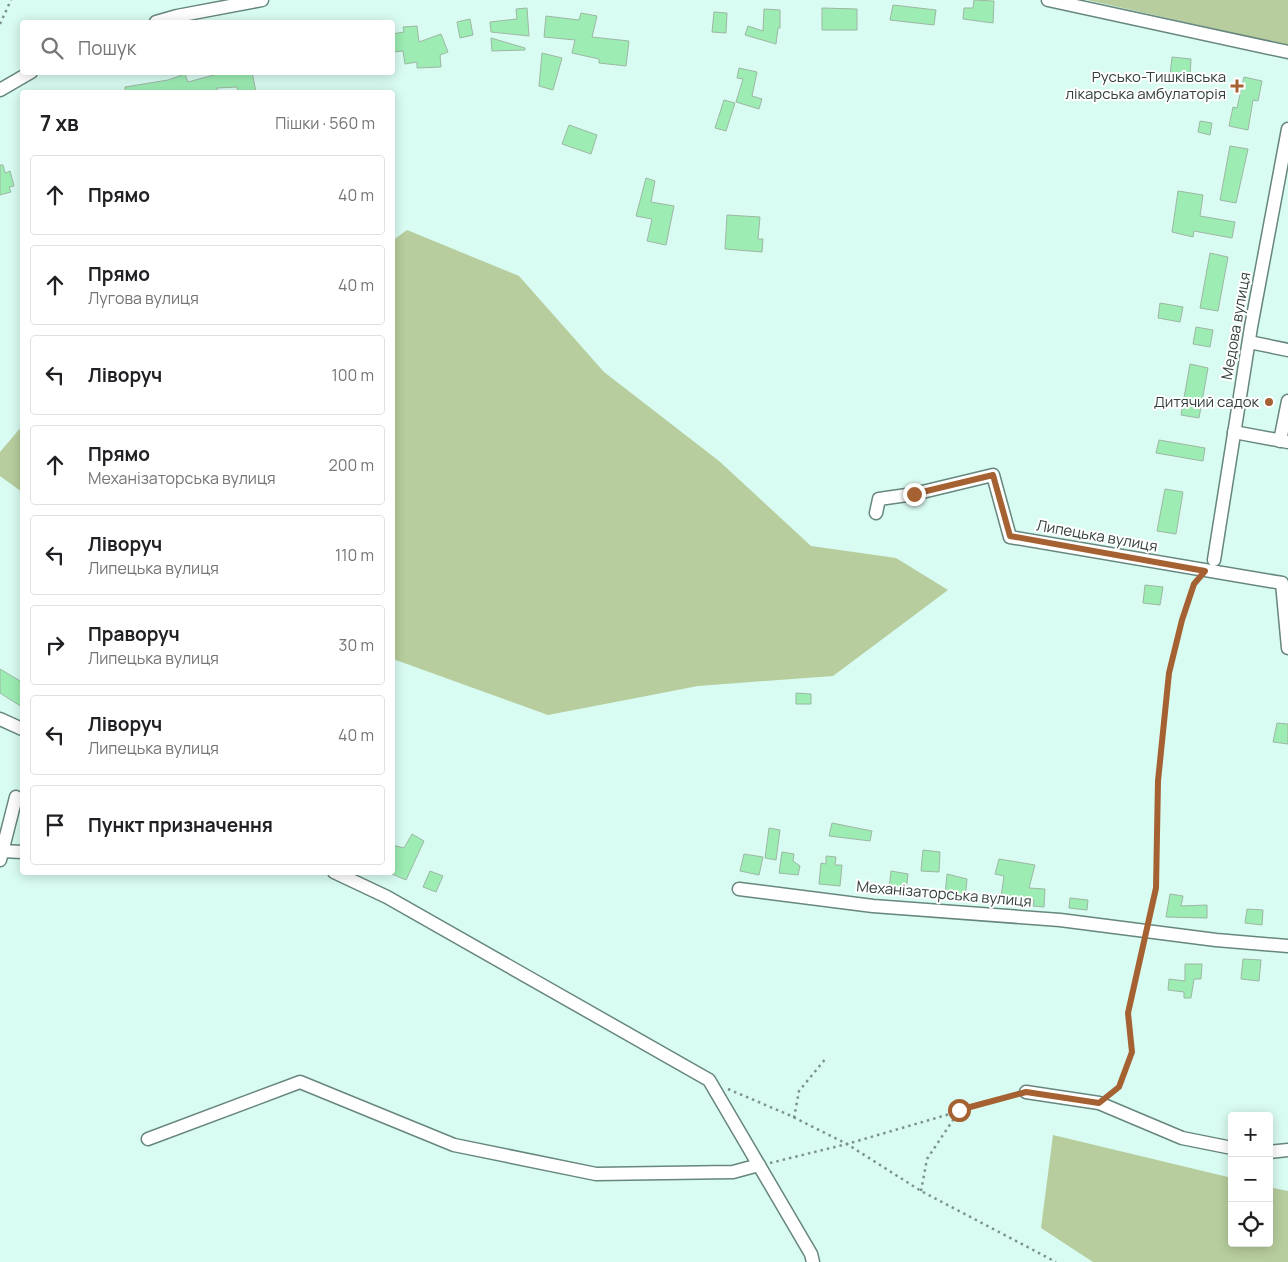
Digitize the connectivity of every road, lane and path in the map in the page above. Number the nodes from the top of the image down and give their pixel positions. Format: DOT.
graph roads {
  1 [pos="12,0"];
  2 [pos="262,0"];
  3 [pos="1048,0"];
  4 [pos="163,20"];
  5 [pos="0,24"];
  6 [pos="1288,52"];
  7 [pos="27,75"];
  8 [pos="0,90"];
  9 [pos="1288,128"];
  10 [pos="1249,342"];
  11 [pos="1288,350"];
  12 [pos="1288,401"];
  13 [pos="1234,432"];
  14 [pos="1284,442"];
  15 [pos="876,513"];
  16 [pos="1214,560"];
  17 [pos="1205,571"];
  18 [pos="1285,584"];
  19 [pos="1288,648"];
  20 [pos="0,719"];
  21 [pos="20,728"];
  22 [pos="16,797"];
  23 [pos="20,852"];
  24 [pos="1,855"];
  25 [pos="340,875"];
  26 [pos="739,889"];
  27 [pos="1146,931"];
  28 [pos="1288,946"];
  29 [pos="827,1057"];
  30 [pos="709,1080"];
  31 [pos="1026,1092"];
  32 [pos="1099,1103"];
  33 [pos="959,1110"];
  34 [pos="794,1118"];
  35 [pos="148,1139"];
  36 [pos="847,1144"];
  37 [pos="1228,1147"];
  38 [pos="1288,1150"];
  39 [pos="1273,1152"];
  40 [pos="759,1165"];
  41 [pos="921,1191"];
  42 [pos="813,1262"];
  43 [pos="1056,1262"];
  1 -- 5 [label="path"];
  2 -- 4 [label="street"];
  3 -- 6 [label="street"];
  7 -- 8 [label="street"];
  9 -- 10 [label="street, Медова вулиця"];
  10 -- 11 [label="street"];
  10 -- 13 [label="street, Медова вулиця"];
  12 -- 14 [label="street"];
  13 -- 14 [label="street"];
  13 -- 16 [label="street, Медова вулиця"];
  15 -- 17 [label="street, Липецька вулиця"];
  17 -- 18 [label="street, Липецька вулиця"];
  17 -- 27 [label="path"];
  18 -- 19 [label="street, Липецька вулиця"];
  20 -- 21 [label="street"];
  22 -- 24 [label="street"];
  23 -- 24 [label="street"];
  25 -- 30 [label="street"];
  26 -- 27 [label="street, Механізаторська вулиця"];
  27 -- 28 [label="street, Механізаторська вулиця"];
  27 -- 32 [label="path"];
  29 -- 34 [label="path"];
  30 -- 34 [label="path"];
  30 -- 40 [label="street"];
  31 -- 32 [label="street"];
  31 -- 33 [label="path"];
  32 -- 37 [label="street"];
  33 -- 36 [label="path"];
  33 -- 41 [label="path"];
  34 -- 36 [label="path"];
  35 -- 40 [label="street"];
  36 -- 40 [label="path"];
  36 -- 41 [label="path"];
  38 -- 39 [label="street"];
  40 -- 42 [label="street"];
  41 -- 43 [label="path"];
}
